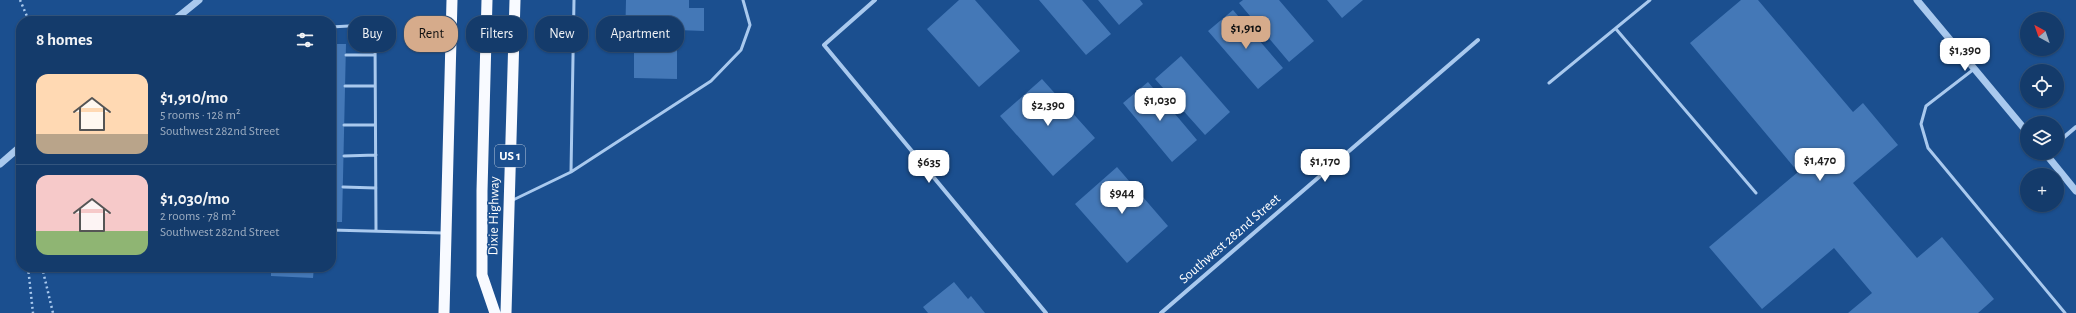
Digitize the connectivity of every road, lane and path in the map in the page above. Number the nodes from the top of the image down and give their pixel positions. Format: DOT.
graph roads {
  1 [pos="20,0"];
  2 [pos="199,0"];
  3 [pos="452,0"];
  4 [pos="487,0"];
  5 [pos="515,0"];
  6 [pos="574,0"];
  7 [pos="743,0"];
  8 [pos="875,0"];
  9 [pos="1650,0"];
  10 [pos="1917,0"];
  11 [pos="182,14"];
  12 [pos="27,16"];
  13 [pos="179,16"];
  14 [pos="336,27"];
  15 [pos="1616,29"];
  16 [pos="1478,40"];
  17 [pos="375,54"];
  18 [pos="346,55"];
  19 [pos="1974,68"];
  20 [pos="1549,83"];
  21 [pos="345,86"];
  22 [pos="375,86"];
  23 [pos="2020,124"];
  24 [pos="344,125"];
  25 [pos="375,125"];
  26 [pos="2076,127"];
  27 [pos="2064,137"];
  28 [pos="16,150"];
  29 [pos="376,155"];
  30 [pos="344,156"];
  31 [pos="2051,160"];
  32 [pos="0,164"];
  33 [pos="571,172"];
  34 [pos="343,187"];
  35 [pos="376,188"];
  36 [pos="2076,190"];
  37 [pos="1756,193"];
  38 [pos="509,201"];
  39 [pos="336,230"];
  40 [pos="376,231"];
  41 [pos="446,233"];
  42 [pos="29,272"];
  43 [pos="43,272"];
  44 [pos="33,313"];
  45 [pos="53,313"];
  46 [pos="444,313"];
  47 [pos="494,313"];
  48 [pos="506,313"];
  49 [pos="1046,313"];
  50 [pos="1161,313"];
  51 [pos="2064,313"];
  1 -- 12 [label="path"];
  2 -- 11 [label="street"];
  3 -- 41 [label="highway"];
  4 -- 47 [label="highway"];
  5 -- 38 [label="highway, Dixie Highway / US 1"];
  6 -- 33 [label="lane"];
  7 -- 33 [label="lane"];
  8 -- 49 [label="street"];
  9 -- 15 [label="lane"];
  10 -- 19 [label="street"];
  11 -- 13 [label="street"];
  14 -- 17 [label="lane"];
  15 -- 20 [label="lane"];
  15 -- 37 [label="lane"];
  16 -- 50 [label="street, Southwest 282nd Street"];
  17 -- 18 [label="lane"];
  17 -- 22 [label="lane"];
  19 -- 23 [label="street"];
  19 -- 51 [label="lane"];
  21 -- 22 [label="lane"];
  22 -- 25 [label="lane"];
  24 -- 25 [label="lane"];
  25 -- 29 [label="lane"];
  26 -- 27 [label="street"];
  28 -- 32 [label="street"];
  29 -- 30 [label="lane"];
  29 -- 35 [label="lane"];
  31 -- 36 [label="street"];
  33 -- 38 [label="lane"];
  34 -- 35 [label="lane"];
  35 -- 40 [label="lane"];
  38 -- 48 [label="highway, Dixie Highway / US 1"];
  39 -- 40 [label="lane"];
  40 -- 41 [label="lane"];
  41 -- 46 [label="highway"];
  42 -- 44 [label="path"];
  43 -- 45 [label="path"];
}
